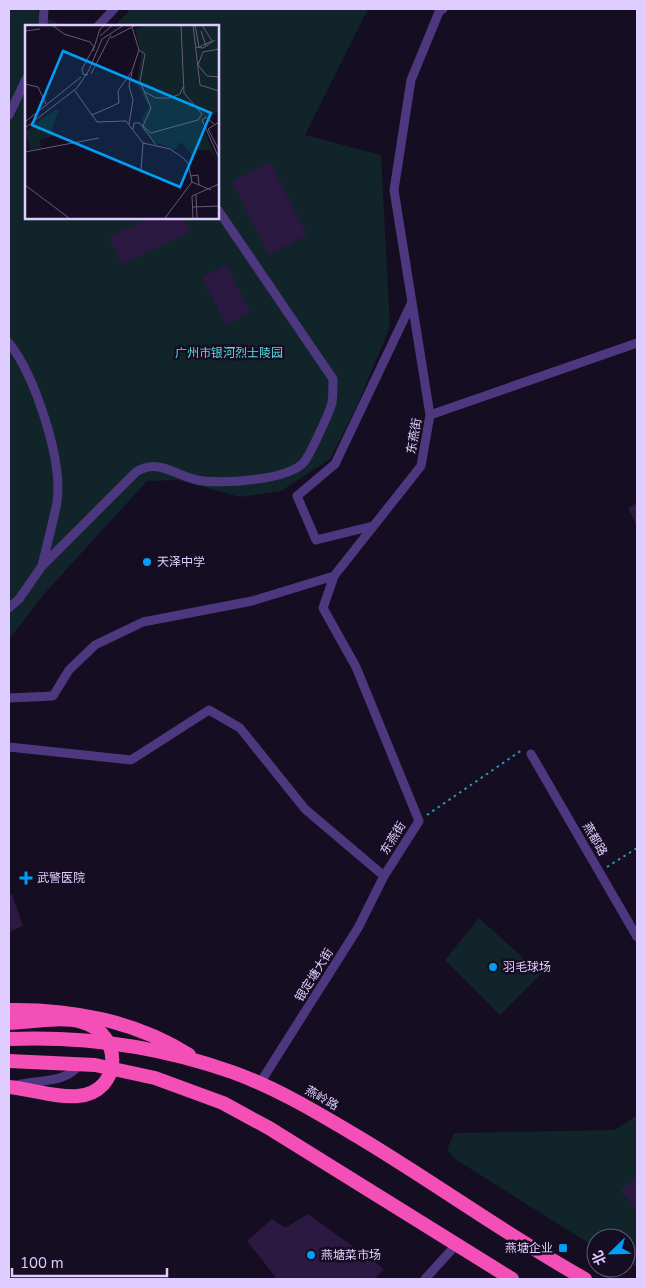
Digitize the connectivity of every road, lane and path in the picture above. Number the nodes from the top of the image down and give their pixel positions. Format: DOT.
graph roads {
  1 [pos="44,9"];
  2 [pos="114,9"];
  3 [pos="443,9"];
  4 [pos="43,25"];
  5 [pos="99,25"];
  6 [pos="25,81"];
  7 [pos="9,115"];
  8 [pos="219,211"];
  9 [pos="412,302"];
  10 [pos="9,343"];
  11 [pos="637,343"];
  12 [pos="430,415"];
  13 [pos="373,526"];
  14 [pos="42,566"];
  15 [pos="334,576"];
  16 [pos="9,608"];
  17 [pos="9,698"];
  18 [pos="9,746"];
  19 [pos="529,750"];
  20 [pos="419,821"];
  21 [pos="637,848"];
  22 [pos="599,872"];
  23 [pos="384,876"];
  24 [pos="637,937"];
  25 [pos="9,1010"];
  26 [pos="9,1023"];
  27 [pos="9,1040"];
  28 [pos="9,1061"];
  29 [pos="198,1061"];
  30 [pos="80,1064"];
  31 [pos="260,1083"];
  32 [pos="9,1088"];
  33 [pos="456,1245"];
  34 [pos="425,1279"];
  35 [pos="512,1279"];
  36 [pos="585,1279"];
  1 -- 4 [label="street"];
  2 -- 5 [label="street"];
  3 -- 9 [label="street, 东燕街"];
  6 -- 7 [label="street"];
  8 -- 14 [label="street"];
  9 -- 12 [label="street, 东燕街"];
  9 -- 13 [label="street"];
  10 -- 14 [label="street"];
  11 -- 12 [label="street"];
  12 -- 13 [label="street, 东燕街"];
  13 -- 15 [label="street, 东燕街"];
  14 -- 16 [label="street"];
  15 -- 17 [label="street"];
  15 -- 20 [label="street, 东燕街"];
  18 -- 23 [label="street"];
  19 -- 20 [label="path"];
  19 -- 22 [label="street, 燕都路"];
  20 -- 23 [label="street, 东燕街"];
  21 -- 22 [label="path"];
  22 -- 24 [label="street, 燕都路"];
  23 -- 31 [label="street, 银定塘大街"];
  25 -- 29 [label="highway"];
  26 -- 32 [label="highway, bridge"];
  27 -- 29 [label="highway, 燕岭路"];
  28 -- 30 [label="highway"];
  29 -- 31 [label="highway, 燕岭路"];
  30 -- 32 [label="street"];
  30 -- 33 [label="highway"];
  31 -- 36 [label="highway, 燕岭路"];
  33 -- 34 [label="street"];
  33 -- 35 [label="highway"];
}
